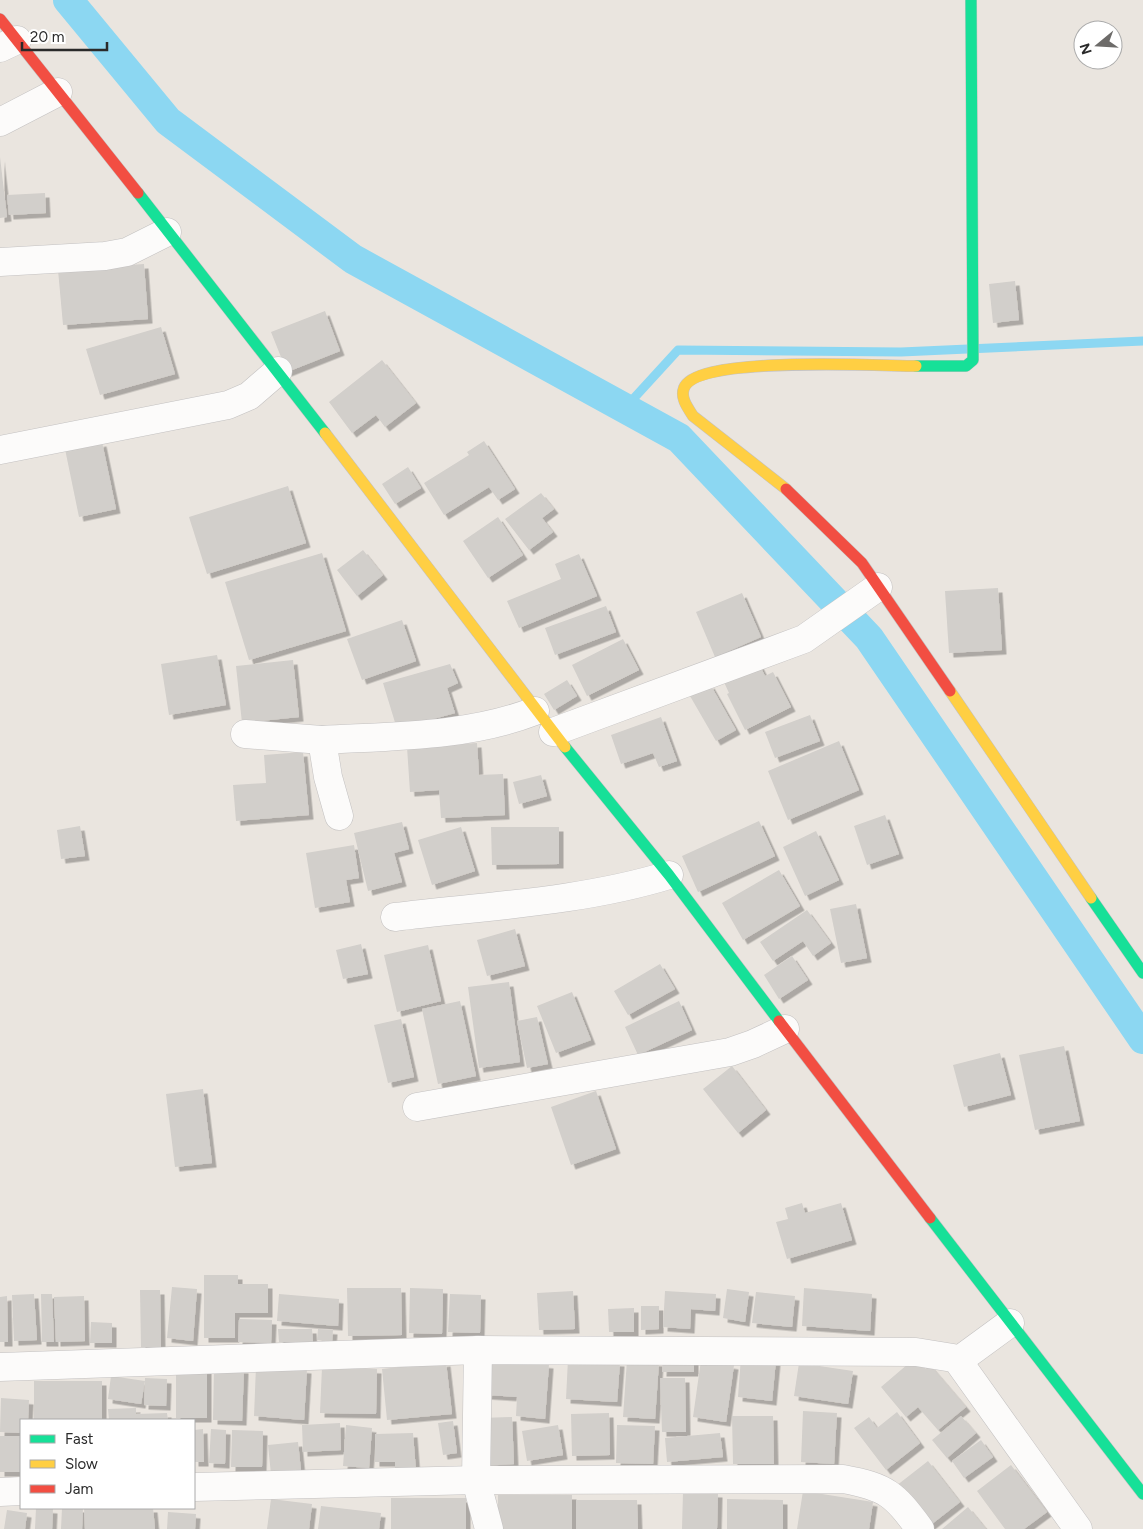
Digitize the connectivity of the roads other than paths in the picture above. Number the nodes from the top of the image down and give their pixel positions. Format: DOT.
graph roads {
  1 [pos="971,0"];
  2 [pos="0,19"];
  3 [pos="8,44"];
  4 [pos="58,92"];
  5 [pos="0,122"];
  6 [pos="167,232"];
  7 [pos="0,262"];
  8 [pos="278,372"];
  9 [pos="0,450"];
  10 [pos="875,589"];
  11 [pos="535,711"];
  12 [pos="554,732"];
  13 [pos="244,734"];
  14 [pos="322,740"];
  15 [pos="339,816"];
  16 [pos="669,875"];
  17 [pos="395,917"];
  18 [pos="1143,973"];
  19 [pos="785,1029"];
  20 [pos="417,1107"];
  21 [pos="1010,1323"];
  22 [pos="478,1350"];
  23 [pos="958,1361"];
  24 [pos="0,1367"];
  25 [pos="476,1480"];
  26 [pos="195,1487"];
  27 [pos="20,1491"];
  28 [pos="0,1492"];
  29 [pos="1143,1494"];
  30 [pos="489,1529"];
  31 [pos="920,1529"];
  32 [pos="1078,1529"];
  1 -- 10 [label="street"];
  2 -- 3 [label="street"];
  3 -- 4 [label="street"];
  4 -- 5 [label="street"];
  4 -- 6 [label="street"];
  6 -- 7 [label="street"];
  6 -- 8 [label="street"];
  8 -- 9 [label="street"];
  8 -- 11 [label="street"];
  10 -- 12 [label="street"];
  10 -- 18 [label="street"];
  11 -- 12 [label="street"];
  11 -- 14 [label="street"];
  12 -- 16 [label="street"];
  13 -- 14 [label="street"];
  14 -- 15 [label="street"];
  16 -- 17 [label="street"];
  16 -- 19 [label="street"];
  19 -- 20 [label="street"];
  19 -- 21 [label="street"];
  21 -- 23 [label="street"];
  21 -- 29 [label="street"];
  22 -- 23 [label="street"];
  22 -- 24 [label="street"];
  22 -- 25 [label="street"];
  23 -- 32 [label="street"];
  25 -- 26 [label="street"];
  25 -- 30 [label="street"];
  25 -- 31 [label="street"];
  27 -- 28 [label="street"];
}
